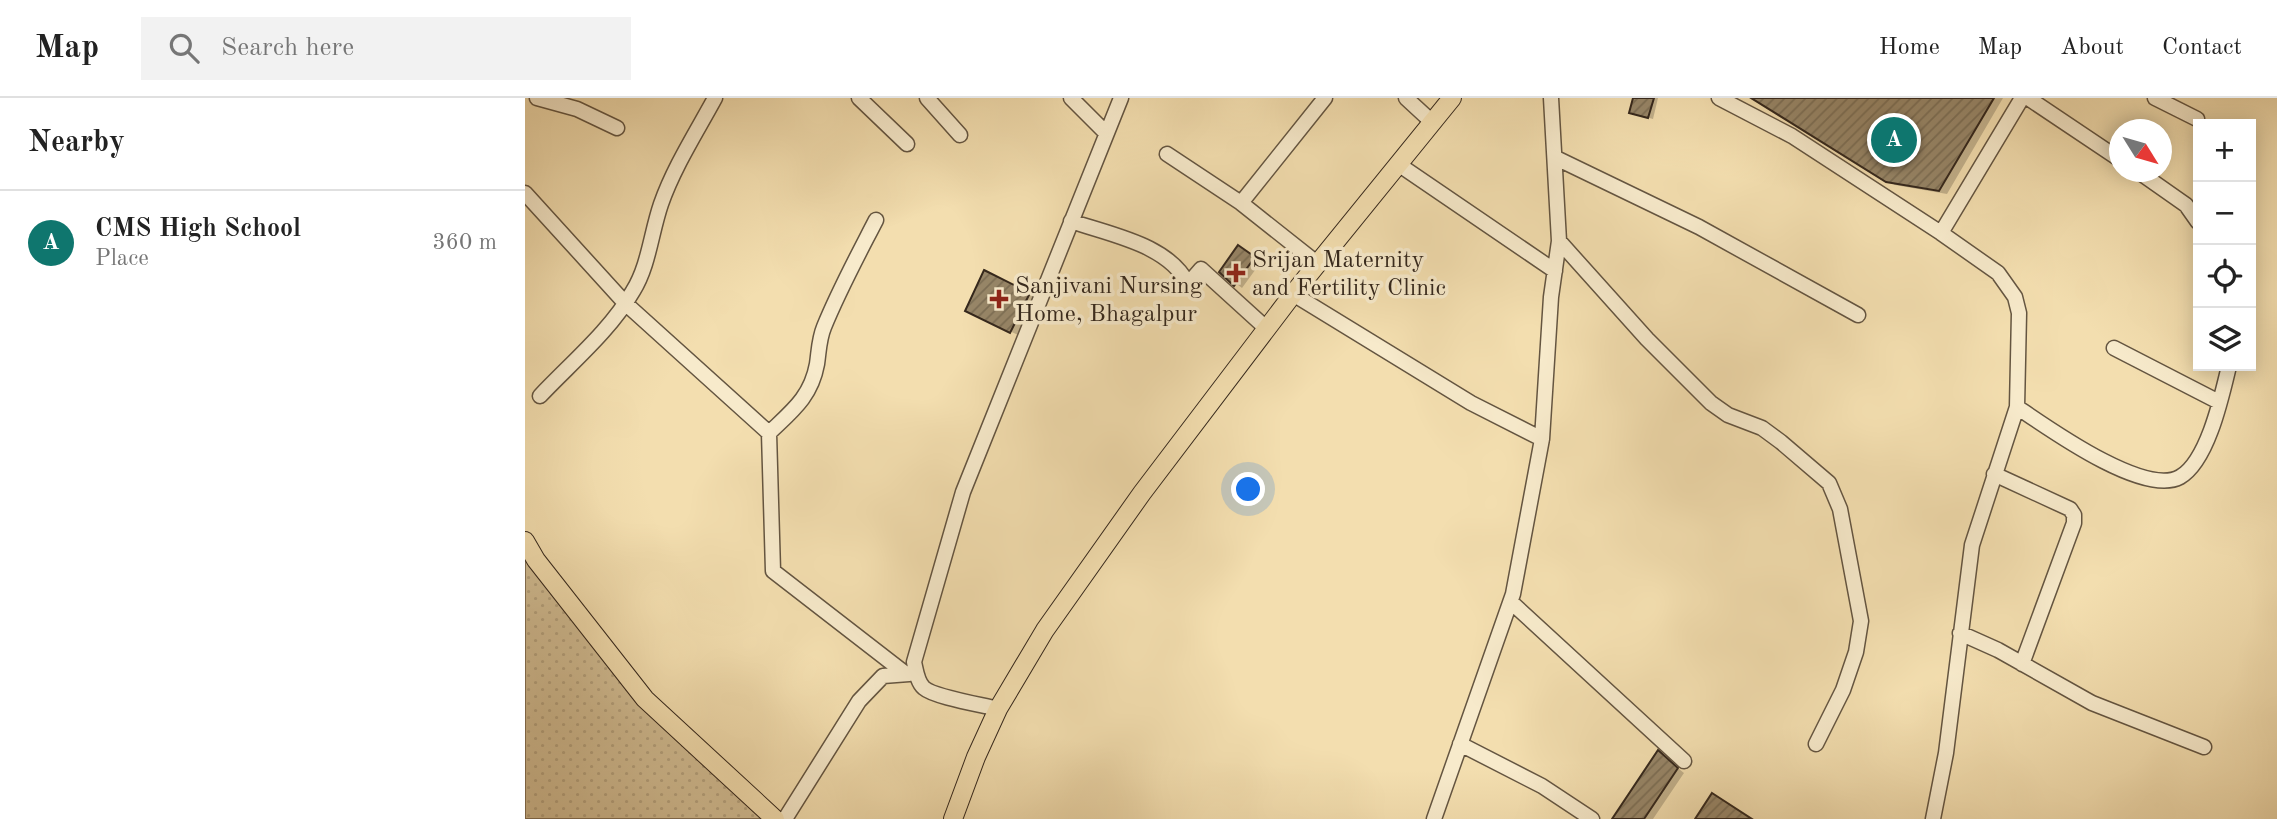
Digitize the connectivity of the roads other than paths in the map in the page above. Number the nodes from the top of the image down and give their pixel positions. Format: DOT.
graph roads {
  1 [pos="537,98"];
  2 [pos="715,98"];
  3 [pos="859,98"];
  4 [pos="927,98"];
  5 [pos="1071,98"];
  6 [pos="1121,98"];
  7 [pos="1325,98"];
  8 [pos="1406,98"];
  9 [pos="1452,98"];
  10 [pos="1551,98"];
  11 [pos="1719,98"];
  12 [pos="2022,98"];
  13 [pos="2028,98"];
  14 [pos="2155,98"];
  15 [pos="2197,119"];
  16 [pos="1432,122"];
  17 [pos="617,128"];
  18 [pos="1106,133"];
  19 [pos="960,135"];
  20 [pos="907,144"];
  21 [pos="2109,152"];
  22 [pos="1167,154"];
  23 [pos="1556,158"];
  24 [pos="1398,164"];
  25 [pos="2153,182"];
  26 [pos="525,193"];
  27 [pos="1241,203"];
  28 [pos="2193,215"];
  29 [pos="876,220"];
  30 [pos="1071,221"];
  31 [pos="1941,233"];
  32 [pos="1559,241"];
  33 [pos="1318,264"];
  34 [pos="1555,271"];
  35 [pos="1293,294"];
  36 [pos="625,303"];
  37 [pos="1858,315"];
  38 [pos="1267,330"];
  39 [pos="2114,348"];
  40 [pos="2227,371"];
  41 [pos="540,396"];
  42 [pos="2219,402"];
  43 [pos="2017,407"];
  44 [pos="769,433"];
  45 [pos="1542,439"];
  46 [pos="1994,474"];
  47 [pos="525,541"];
  48 [pos="1511,602"];
  49 [pos="1960,632"];
  50 [pos="2022,664"];
  51 [pos="912,674"];
  52 [pos="998,709"];
  53 [pos="1460,744"];
  54 [pos="1816,744"];
  55 [pos="2204,747"];
  56 [pos="1684,761"];
  57 [pos="775,819"];
  58 [pos="785,819"];
  59 [pos="953,819"];
  60 [pos="1434,819"];
  61 [pos="1592,819"];
  62 [pos="1933,819"];
  1 -- 17 [label="street"];
  2 -- 36 [label="street"];
  3 -- 20 [label="street"];
  4 -- 19 [label="street"];
  5 -- 18 [label="street"];
  6 -- 18 [label="street"];
  7 -- 27 [label="street"];
  8 -- 16 [label="street"];
  9 -- 16 [label="main road"];
  10 -- 23 [label="street"];
  11 -- 31 [label="street"];
  12 -- 31 [label="street"];
  13 -- 21 [label="street"];
  14 -- 15 [label="street"];
  16 -- 24 [label="main road"];
  18 -- 30 [label="street"];
  22 -- 27 [label="street"];
  23 -- 32 [label="street"];
  23 -- 37 [label="street"];
  24 -- 33 [label="main road"];
  24 -- 34 [label="street"];
  25 -- 28 [label="street"];
  26 -- 36 [label="street"];
  27 -- 33 [label="street"];
  29 -- 44 [label="street"];
  30 -- 38 [label="street"];
  30 -- 51 [label="street"];
  31 -- 43 [label="street"];
  32 -- 34 [label="street"];
  32 -- 54 [label="street"];
  33 -- 35 [label="main road"];
  34 -- 45 [label="street"];
  35 -- 38 [label="main road"];
  35 -- 45 [label="street"];
  36 -- 41 [label="street"];
  36 -- 44 [label="street"];
  38 -- 52 [label="main road"];
  39 -- 42 [label="street"];
  40 -- 42 [label="street"];
  42 -- 43 [label="street"];
  43 -- 46 [label="street"];
  44 -- 51 [label="street"];
  45 -- 48 [label="street"];
  46 -- 49 [label="street"];
  46 -- 50 [label="street"];
  47 -- 57 [label="main road"];
  48 -- 53 [label="street"];
  48 -- 56 [label="street"];
  49 -- 50 [label="street"];
  49 -- 62 [label="street"];
  50 -- 55 [label="street"];
  51 -- 52 [label="street"];
  51 -- 58 [label="street"];
  52 -- 59 [label="main road"];
  53 -- 60 [label="street"];
  53 -- 61 [label="street"];
}
